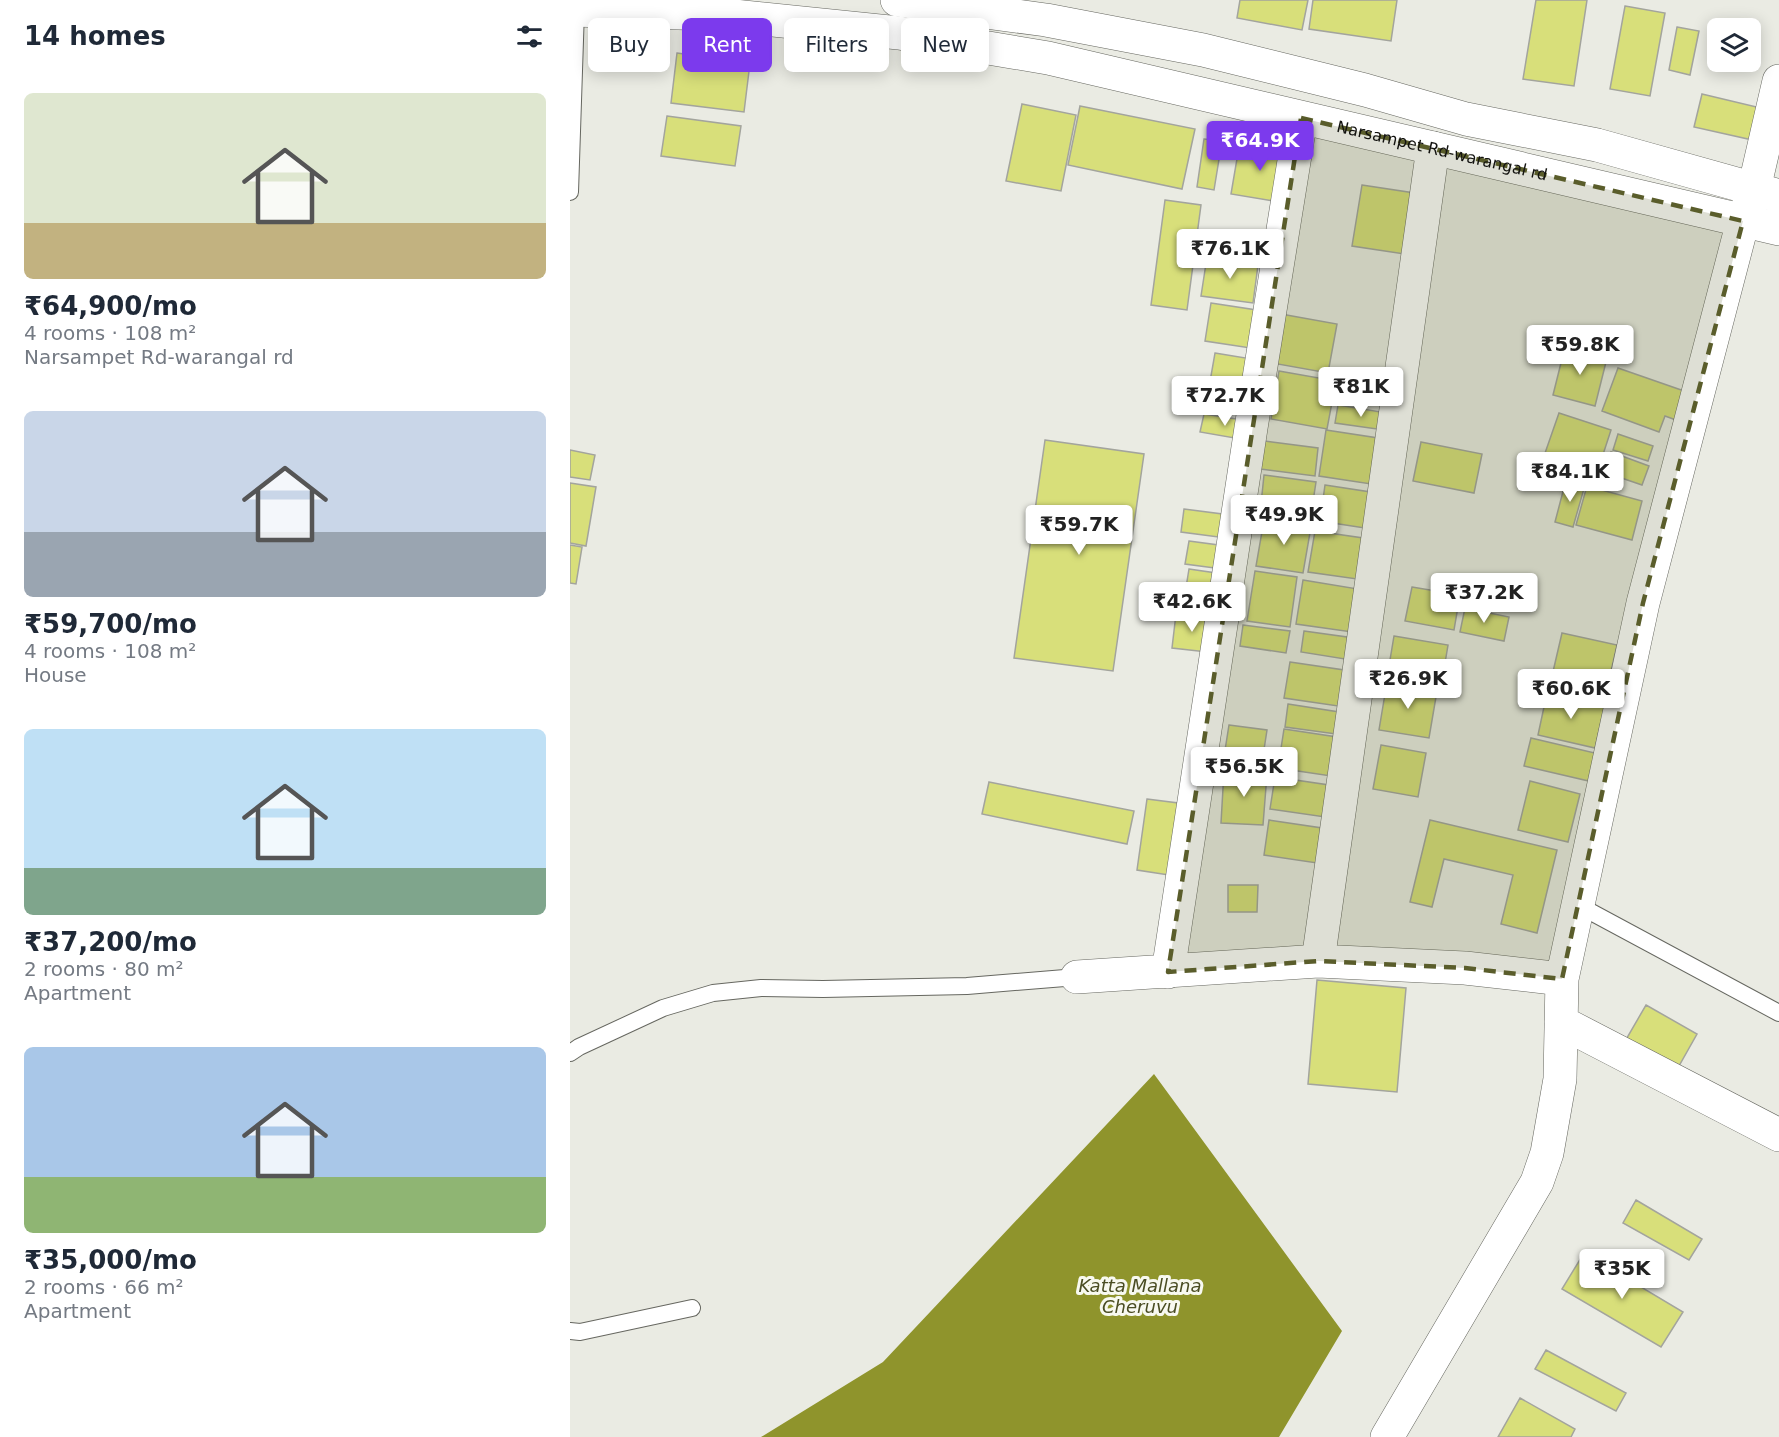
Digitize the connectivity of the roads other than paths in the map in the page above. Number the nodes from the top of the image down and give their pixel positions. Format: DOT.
graph roads {
  1 [pos="897,0"];
  2 [pos="573,10"];
  3 [pos="1779,81"];
  4 [pos="1301,118"];
  5 [pos="1432,148"];
  6 [pos="570,192"];
  7 [pos="1766,192"];
  8 [pos="1743,221"];
  9 [pos="1779,229"];
  10 [pos="1578,905"];
  11 [pos="1318,961"];
  12 [pos="1168,972"];
  13 [pos="1077,976"];
  14 [pos="1562,979"];
  15 [pos="1779,1013"];
  16 [pos="1561,1023"];
  17 [pos="570,1053"];
  18 [pos="1779,1135"];
  19 [pos="692,1308"];
  20 [pos="570,1331"];
  21 [pos="1387,1437"];
  1 -- 7 [label="street"];
  2 -- 4 [label="street, Narsampet Rd-warangal rd"];
  2 -- 6 [label="lane"];
  3 -- 7 [label="street"];
  4 -- 5 [label="street, Narsampet Rd-warangal rd"];
  4 -- 12 [label="street"];
  5 -- 8 [label="street, Narsampet Rd-warangal rd"];
  5 -- 11 [label="street"];
  7 -- 8 [label="street"];
  8 -- 9 [label="street, Narsampet Rd-warangal rd"];
  8 -- 10 [label="street"];
  10 -- 14 [label="street"];
  10 -- 15 [label="lane"];
  11 -- 12 [label="street"];
  11 -- 14 [label="street"];
  12 -- 13 [label="street"];
  13 -- 17 [label="lane"];
  14 -- 16 [label="street"];
  16 -- 18 [label="street"];
  16 -- 21 [label="street"];
  19 -- 20 [label="lane"];
}
